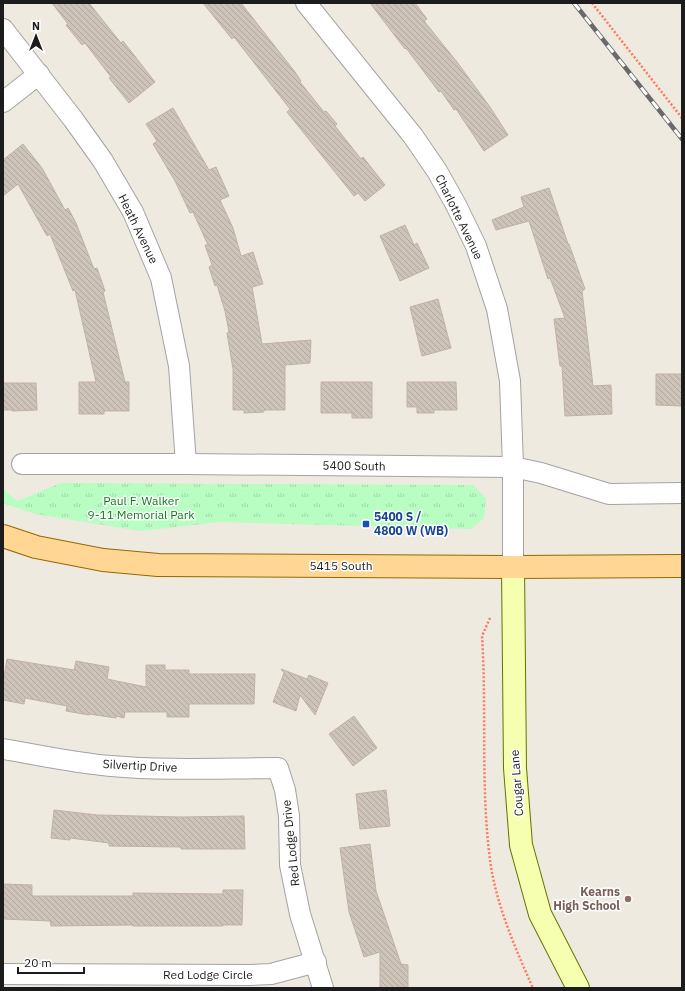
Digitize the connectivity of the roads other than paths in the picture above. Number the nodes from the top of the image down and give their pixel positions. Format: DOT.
graph roads {
  1 [pos="306,3"];
  2 [pos="3,29"];
  3 [pos="39,74"];
  4 [pos="3,102"];
  5 [pos="22,464"];
  6 [pos="186,464"];
  7 [pos="514,467"];
  8 [pos="682,493"];
  9 [pos="3,536"];
  10 [pos="682,566"];
  11 [pos="514,567"];
  12 [pos="3,749"];
  13 [pos="278,768"];
  14 [pos="316,962"];
  15 [pos="3,974"];
  16 [pos="323,988"];
  17 [pos="578,988"];
  1 -- 7 [label="street, Charlotte Avenue"];
  2 -- 3 [label="street, Heath Avenue"];
  3 -- 4 [label="street"];
  3 -- 6 [label="street, Heath Avenue"];
  5 -- 6 [label="street, 5400 South"];
  6 -- 7 [label="street, 5400 South"];
  7 -- 8 [label="street, 5400 South"];
  7 -- 11 [label="street, Charlotte Avenue"];
  9 -- 11 [label="main road, 5415 South"];
  10 -- 11 [label="main road, 5415 South"];
  11 -- 17 [label="main road, Cougar Lane"];
  12 -- 13 [label="street, Silvertip Drive"];
  13 -- 14 [label="street, Red Lodge Drive"];
  14 -- 15 [label="street, Red Lodge Circle"];
  14 -- 16 [label="street, Red Lodge Drive"];
}
